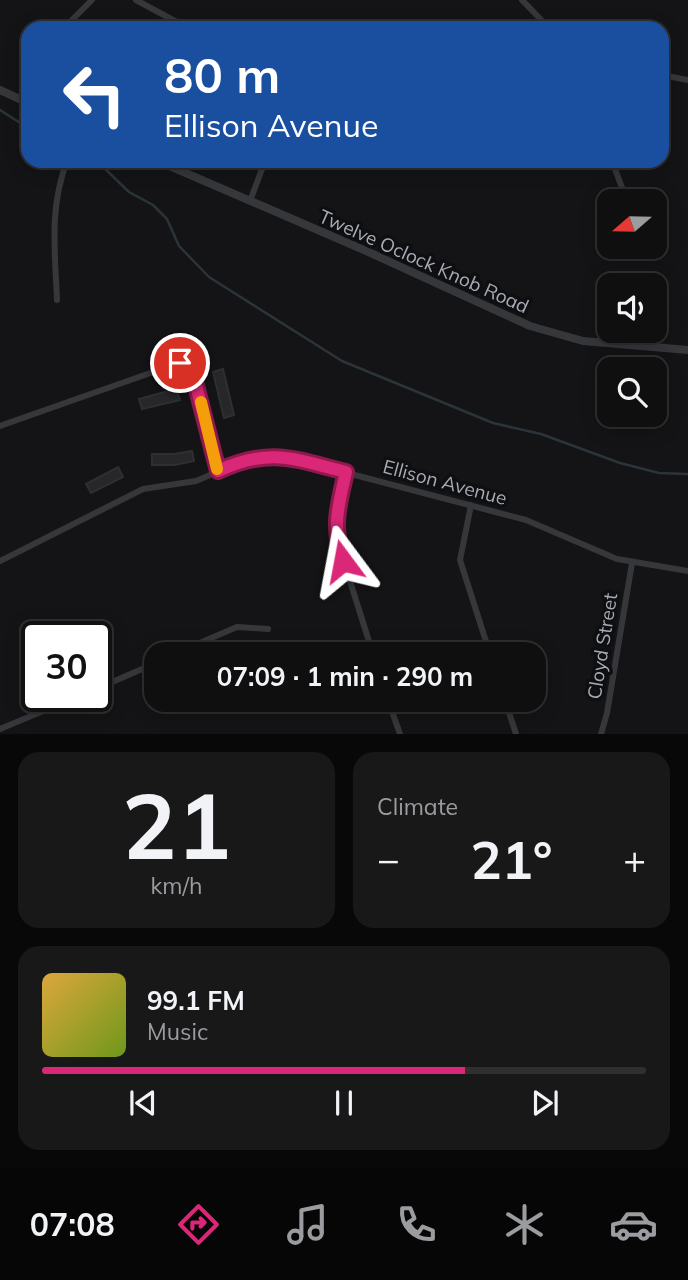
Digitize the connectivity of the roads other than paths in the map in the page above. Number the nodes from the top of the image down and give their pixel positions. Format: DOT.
graph roads {
  1 [pos="92,0"];
  2 [pos="136,0"];
  3 [pos="522,0"];
  4 [pos="71,21"];
  5 [pos="175,21"];
  6 [pos="542,21"];
  7 [pos="669,76"];
  8 [pos="688,80"];
  9 [pos="0,90"];
  10 [pos="21,100"];
  11 [pos="64,168"];
  12 [pos="174,168"];
  13 [pos="262,168"];
  14 [pos="615,168"];
  15 [pos="622,189"];
  16 [pos="250,201"];
  17 [pos="57,300"];
  18 [pos="688,349"];
  19 [pos="0,426"];
  20 [pos="218,471"];
  21 [pos="346,472"];
  22 [pos="471,505"];
  23 [pos="0,561"];
  24 [pos="632,563"];
  25 [pos="688,571"];
  26 [pos="268,629"];
  27 [pos="202,642"];
  28 [pos="369,642"];
  29 [pos="486,642"];
  30 [pos="144,668"];
  31 [pos="112,682"];
  32 [pos="41,712"];
  33 [pos="392,712"];
  34 [pos="509,712"];
  35 [pos="0,729"];
  36 [pos="400,734"];
  37 [pos="516,734"];
  38 [pos="601,734"];
  1 -- 4 [label="street"];
  2 -- 5 [label="street"];
  3 -- 6 [label="street"];
  7 -- 8 [label="street"];
  9 -- 10 [label="street"];
  11 -- 17 [label="street"];
  12 -- 16 [label="street, Twelve Oclock Knob Road"];
  13 -- 16 [label="street"];
  14 -- 15 [label="street"];
  16 -- 18 [label="street, Twelve Oclock Knob Road"];
  19 -- 20 [label="street"];
  20 -- 21 [label="street, Ellison Avenue"];
  20 -- 23 [label="street, Ellison Avenue"];
  21 -- 22 [label="street, Ellison Avenue"];
  21 -- 28 [label="street"];
  22 -- 24 [label="street, Ellison Avenue"];
  22 -- 29 [label="street"];
  24 -- 25 [label="street, Ellison Avenue"];
  24 -- 38 [label="street, Cloyd Street"];
  26 -- 27 [label="street"];
  30 -- 31 [label="street"];
  32 -- 35 [label="street"];
  33 -- 36 [label="street"];
  34 -- 37 [label="street"];
}
